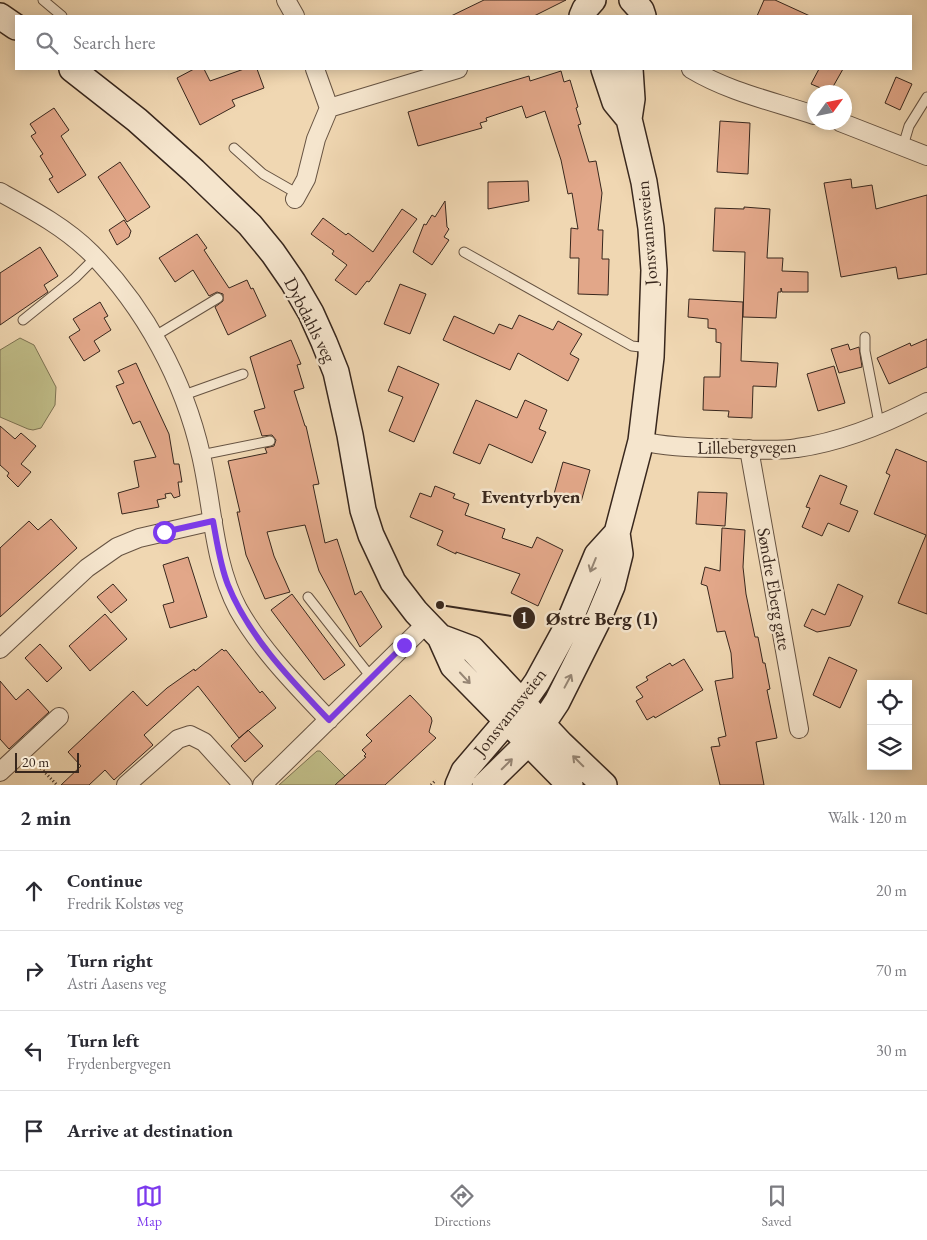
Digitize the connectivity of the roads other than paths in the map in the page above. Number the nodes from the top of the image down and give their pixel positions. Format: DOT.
graph roads {
  1 [pos="44,0"];
  2 [pos="286,0"];
  3 [pos="632,0"];
  4 [pos="61,15"];
  5 [pos="294,15"];
  6 [pos="643,15"];
  7 [pos="0,16"];
  8 [pos="15,26"];
  9 [pos="73,70"];
  10 [pos="316,70"];
  11 [pos="455,70"];
  12 [pos="604,70"];
  13 [pos="630,70"];
  14 [pos="693,70"];
  15 [pos="927,97"];
  16 [pos="329,108"];
  17 [pos="807,113"];
  18 [pos="629,119"];
  19 [pos="852,127"];
  20 [pos="903,146"];
  21 [pos="234,148"];
  22 [pos="927,156"];
  23 [pos="0,192"];
  24 [pos="296,196"];
  25 [pos="464,252"];
  26 [pos="96,258"];
  27 [pos="218,298"];
  28 [pos="23,320"];
  29 [pos="155,336"];
  30 [pos="865,337"];
  31 [pos="651,349"];
  32 [pos="243,374"];
  33 [pos="184,396"];
  34 [pos="927,402"];
  35 [pos="879,423"];
  36 [pos="270,441"];
  37 [pos="641,441"];
  38 [pos="749,449"];
  39 [pos="201,455"];
  40 [pos="213,521"];
  41 [pos="617,533"];
  42 [pos="308,597"];
  43 [pos="433,630"];
  44 [pos="0,649"];
  45 [pos="371,677"];
  46 [pos="523,702"];
  47 [pos="59,717"];
  48 [pos="329,720"];
  49 [pos="506,722"];
  50 [pos="543,723"];
  51 [pos="799,729"];
  52 [pos="528,742"];
  53 [pos="0,772"];
  54 [pos="126,785"];
  55 [pos="243,785"];
  56 [pos="262,785"];
  57 [pos="458,785"];
  58 [pos="485,785"];
  59 [pos="570,785"];
  60 [pos="604,785"];
  1 -- 4 [label="lane"];
  2 -- 5 [label="street"];
  3 -- 6 [label="street"];
  7 -- 8 [label="street"];
  9 -- 43 [label="street, Dybdahls veg"];
  10 -- 16 [label="street"];
  11 -- 16 [label="street"];
  12 -- 18 [label="street, Jonsvannsveien"];
  13 -- 18 [label="street, Jonsvannsveien"];
  14 -- 17 [label="street"];
  15 -- 20 [label="lane"];
  16 -- 24 [label="street"];
  18 -- 31 [label="street, Jonsvannsveien"];
  19 -- 20 [label="street"];
  20 -- 22 [label="street"];
  21 -- 24 [label="lane"];
  23 -- 26 [label="street"];
  25 -- 31 [label="lane"];
  26 -- 28 [label="lane"];
  26 -- 29 [label="street"];
  27 -- 29 [label="lane"];
  29 -- 33 [label="street"];
  30 -- 35 [label="lane"];
  31 -- 37 [label="street, Jonsvannsveien"];
  32 -- 33 [label="lane"];
  33 -- 39 [label="street"];
  34 -- 35 [label="street, Lillebergvegen"];
  35 -- 38 [label="street, Lillebergvegen"];
  36 -- 39 [label="lane"];
  37 -- 38 [label="street, Lillebergvegen"];
  37 -- 41 [label="street, Jonsvannsveien"];
  38 -- 51 [label="street, Søndre Eberg gate"];
  39 -- 40 [label="street"];
  40 -- 44 [label="street"];
  40 -- 48 [label="street"];
  41 -- 46 [label="street, Jonsvannsveien, one-way"];
  50 -- 41 [label="street, Jonsvannsveien, one-way"];
  42 -- 45 [label="lane"];
  43 -- 45 [label="street"];
  43 -- 46 [label="street, Dybdahls veg"];
  43 -- 49 [label="street, Dybdahls veg, one-way"];
  45 -- 48 [label="street"];
  46 -- 49 [label="street, Jonsvannsveien"];
  46 -- 50 [label="street, Dybdahls veg"];
  47 -- 53 [label="street"];
  48 -- 56 [label="street"];
  49 -- 52 [label="street, Dybdahls veg"];
  49 -- 57 [label="street, Jonsvannsveien"];
  50 -- 52 [label="street, Jonsvannsveien"];
  60 -- 50 [label="street, Dybdahls veg, one-way"];
  58 -- 52 [label="street, Jonsvannsveien, one-way"];
  52 -- 59 [label="street, Dybdahls veg"];
  54 -- 55 [label="street"];
}
